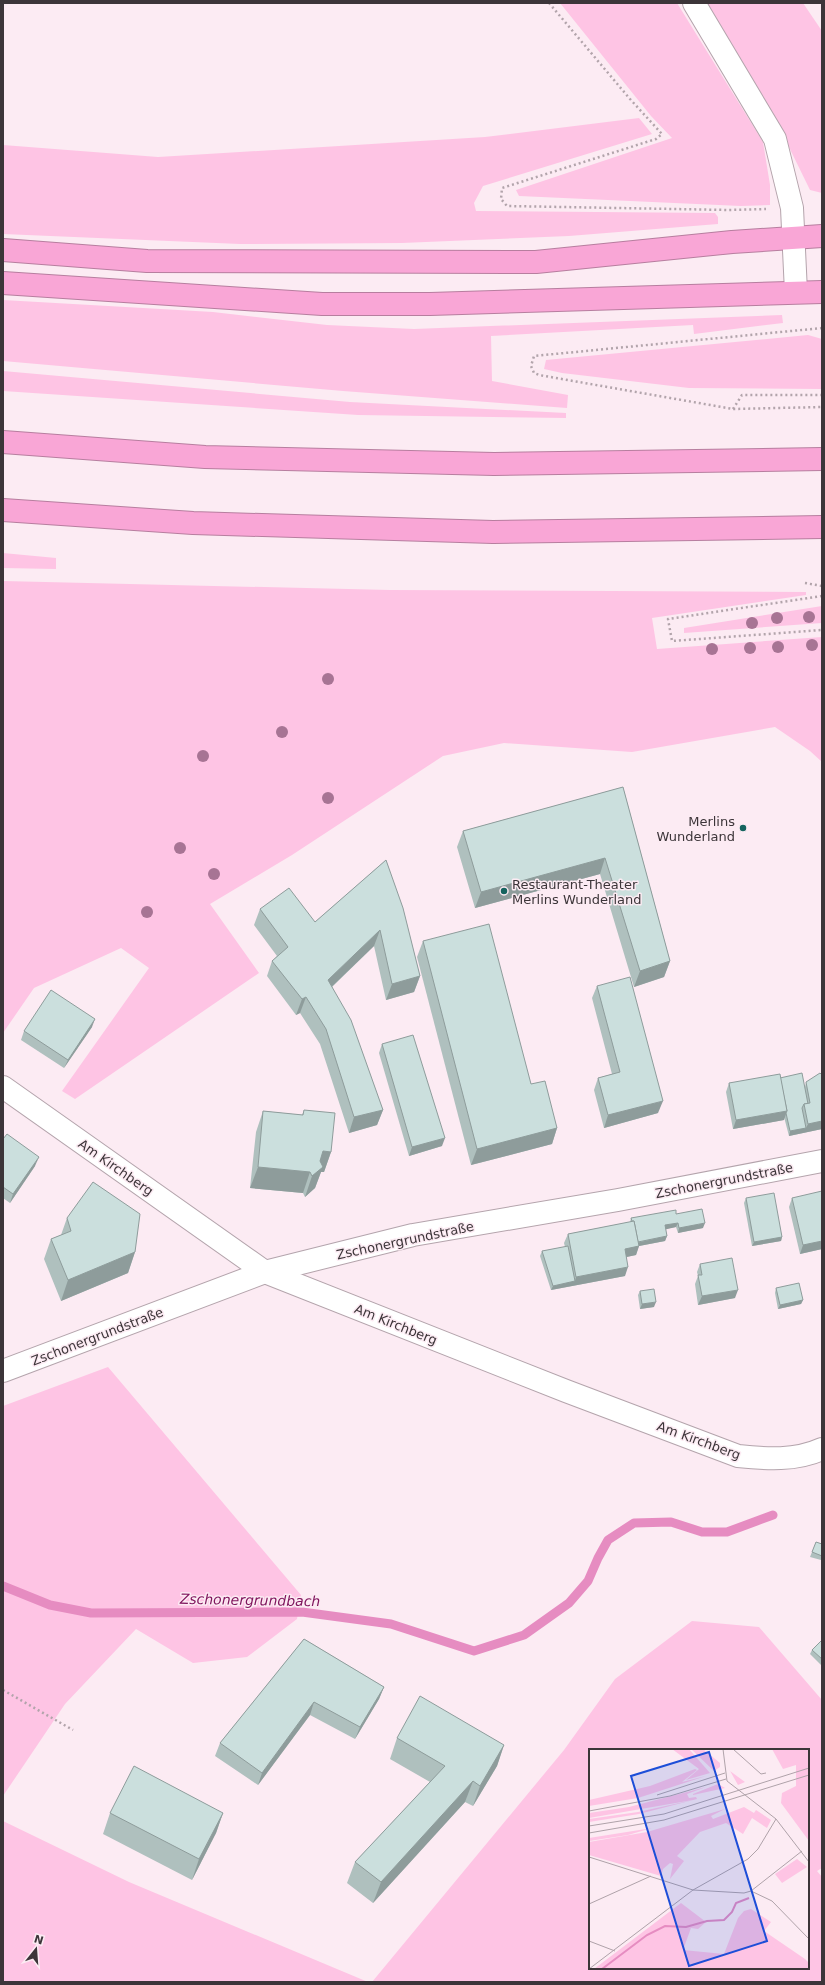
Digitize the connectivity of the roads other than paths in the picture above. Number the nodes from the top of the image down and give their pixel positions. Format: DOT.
graph roads {
  1 [pos="694,3"];
  2 [pos="822,236"];
  3 [pos="794,238"];
  4 [pos="3,250"];
  5 [pos="3,283"];
  6 [pos="796,292"];
  7 [pos="822,292"];
  8 [pos="3,442"];
  9 [pos="822,459"];
  10 [pos="3,510"];
  11 [pos="822,528"];
  12 [pos="3,1087"];
  13 [pos="822,1160"];
  14 [pos="265,1272"];
  15 [pos="5,1364"];
  16 [pos="820,1457"];
  1 -- 3 [label="street"];
  2 -- 3 [label="highway"];
  3 -- 4 [label="highway"];
  3 -- 6 [label="street"];
  5 -- 6 [label="highway"];
  6 -- 7 [label="highway"];
  8 -- 9 [label="highway"];
  10 -- 11 [label="highway"];
  12 -- 14 [label="street, Am Kirchberg"];
  13 -- 14 [label="street, Zschonergrundstraße"];
  14 -- 15 [label="street, Zschonergrundstraße"];
  14 -- 16 [label="street, Am Kirchberg"];
}
